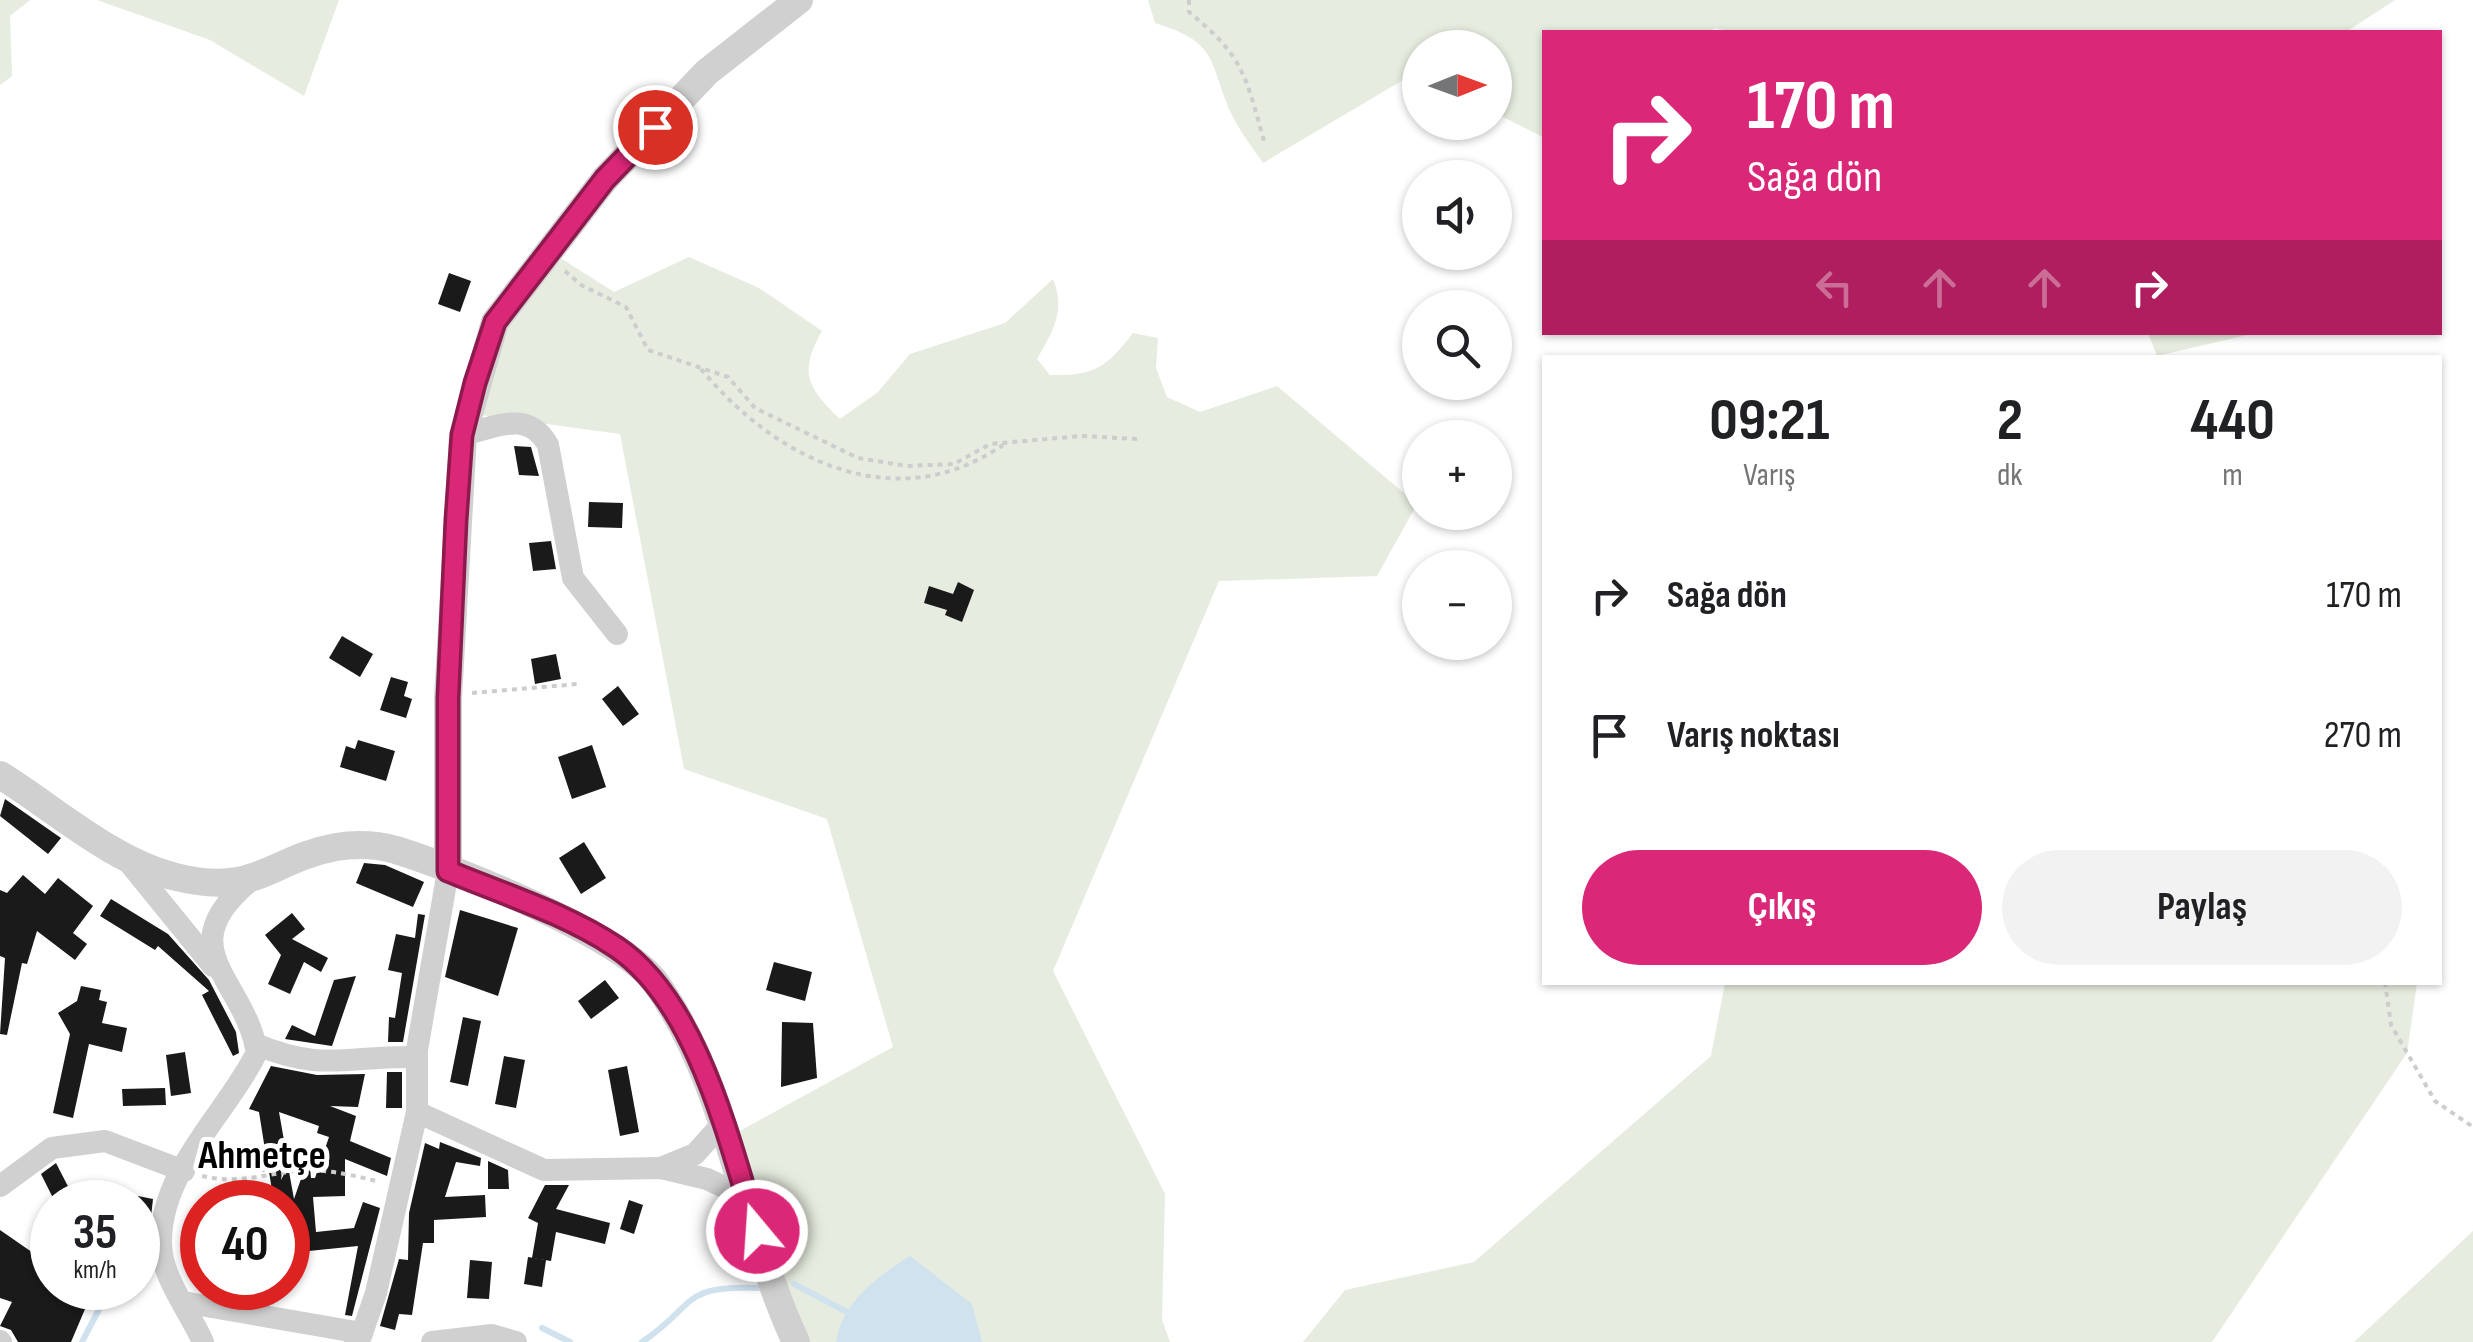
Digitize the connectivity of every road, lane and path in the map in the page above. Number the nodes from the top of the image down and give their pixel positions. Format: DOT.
graph roads {
  1 [pos="799,0"];
  2 [pos="1189,0"];
  3 [pos="1264,141"];
  4 [pos="547,255"];
  5 [pos="698,366"];
  6 [pos="462,435"];
  7 [pos="1138,439"];
  8 [pos="1005,443"];
  9 [pos="617,634"];
  10 [pos="578,684"];
  11 [pos="448,698"];
  12 [pos="0,775"];
  13 [pos="120,853"];
  14 [pos="448,871"];
  15 [pos="251,880"];
  16 [pos="226,983"];
  17 [pos="2385,985"];
  18 [pos="256,1044"];
  19 [pos="417,1057"];
  20 [pos="417,1112"];
  21 [pos="721,1125"];
  22 [pos="2473,1128"];
  23 [pos="661,1168"];
  24 [pos="184,1171"];
  25 [pos="0,1186"];
  26 [pos="399,1187"];
  27 [pos="747,1198"];
  28 [pos="180,1294"];
  29 [pos="187,1310"];
  30 [pos="221,1310"];
  31 [pos="360,1339"];
  32 [pos="203,1342"];
  33 [pos="432,1342"];
  34 [pos="516,1342"];
  35 [pos="796,1342"];
  1 -- 4 [label="street"];
  2 -- 3 [label="path"];
  4 -- 5 [label="path"];
  4 -- 6 [label="street"];
  5 -- 8 [label="path"];
  5 -- 8 [label="path"];
  6 -- 9 [label="street"];
  6 -- 11 [label="street"];
  7 -- 8 [label="path"];
  10 -- 11 [label="path"];
  11 -- 14 [label="street"];
  12 -- 13 [label="street"];
  13 -- 15 [label="street"];
  13 -- 16 [label="street"];
  14 -- 15 [label="street"];
  14 -- 19 [label="street"];
  14 -- 21 [label="street"];
  15 -- 16 [label="street"];
  16 -- 18 [label="street"];
  17 -- 22 [label="path"];
  18 -- 19 [label="street"];
  18 -- 24 [label="street"];
  19 -- 20 [label="street"];
  20 -- 23 [label="street"];
  20 -- 26 [label="street"];
  21 -- 23 [label="street"];
  21 -- 27 [label="street"];
  23 -- 27 [label="street"];
  24 -- 25 [label="street"];
  24 -- 26 [label="path"];
  24 -- 28 [label="street"];
  26 -- 31 [label="street"];
  27 -- 35 [label="street"];
  29 -- 32 [label="street"];
  30 -- 31 [label="street"];
  33 -- 34 [label="street"];
}
